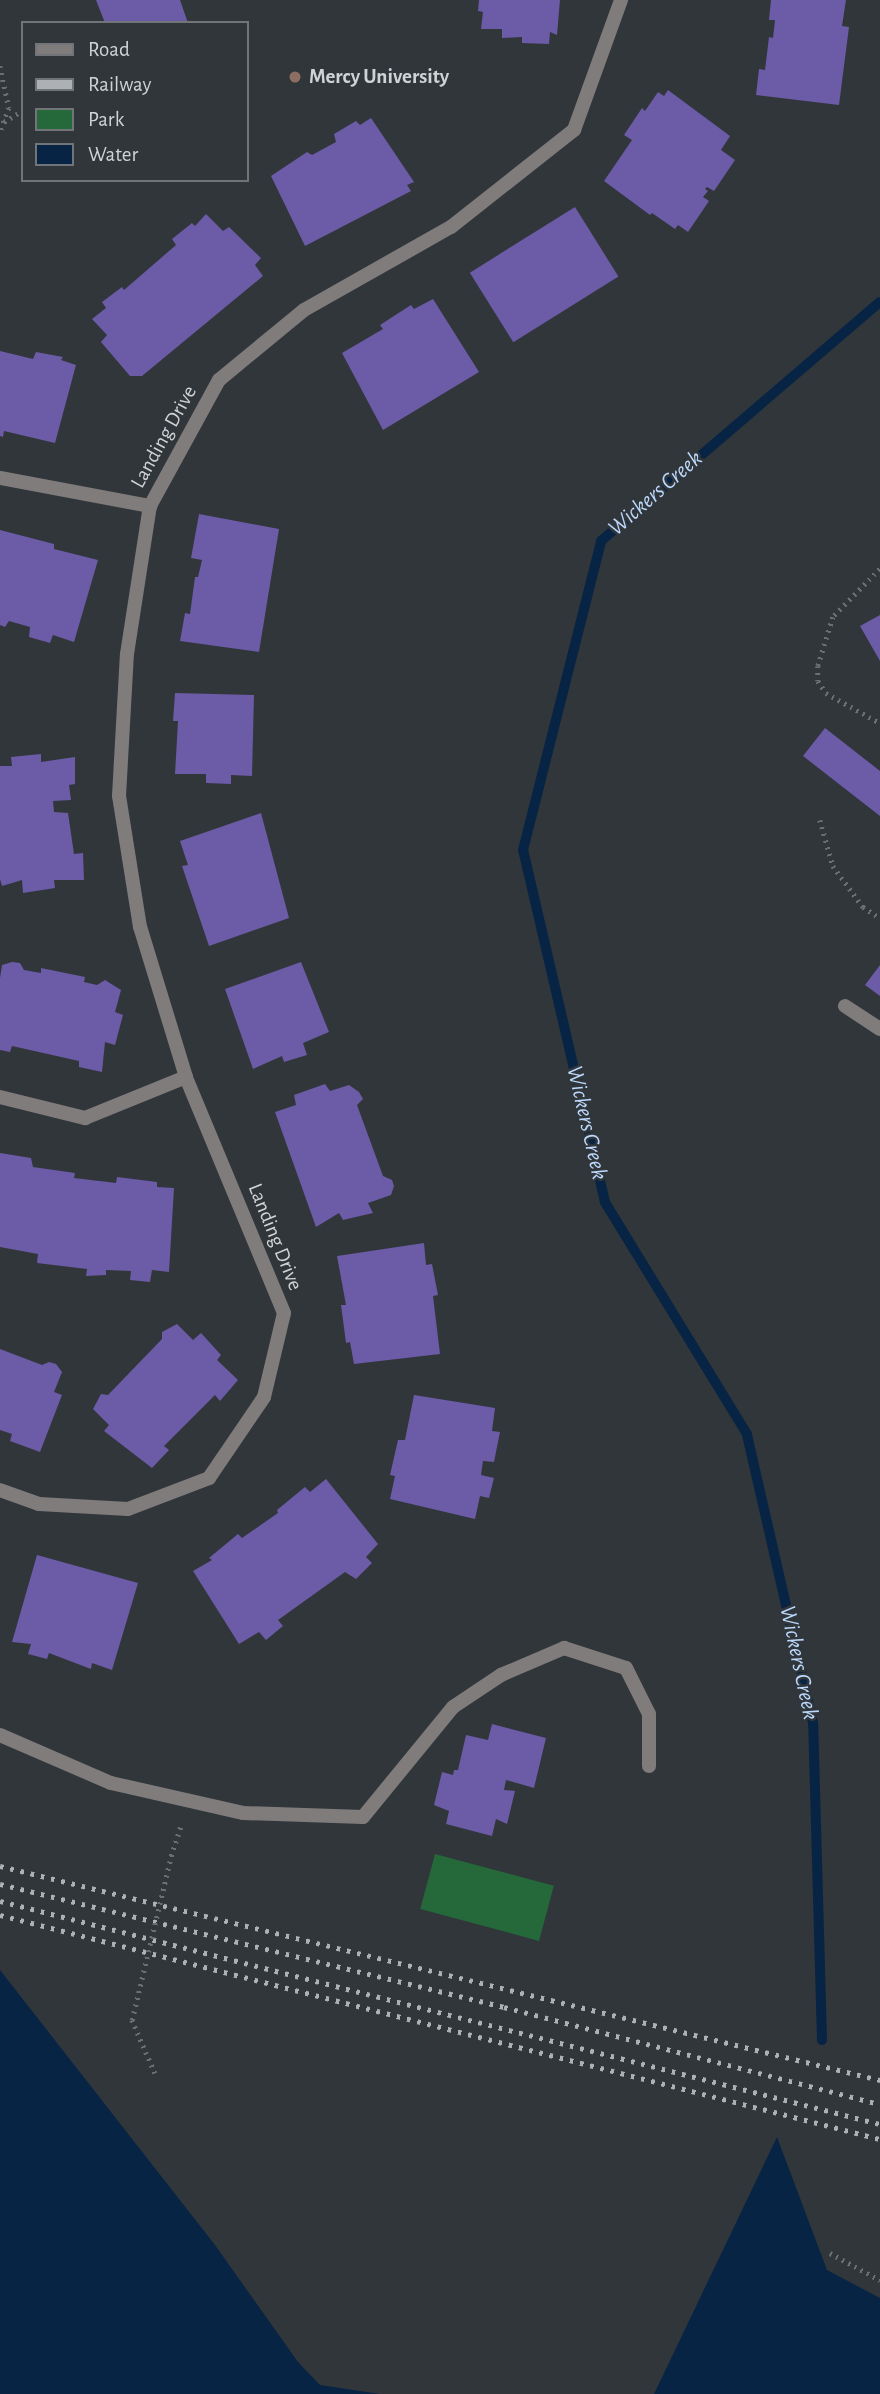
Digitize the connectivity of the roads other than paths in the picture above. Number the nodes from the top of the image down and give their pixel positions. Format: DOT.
graph roads {
  1 [pos="621,0"];
  2 [pos="0,478"];
  3 [pos="150,506"];
  4 [pos="845,1006"];
  5 [pos="880,1029"];
  6 [pos="186,1077"];
  7 [pos="0,1097"];
  8 [pos="0,1490"];
  9 [pos="0,1735"];
  10 [pos="649,1766"];
  1 -- 3 [label="street, Landing Drive"];
  2 -- 3 [label="street"];
  3 -- 6 [label="street, Landing Drive"];
  4 -- 5 [label="street"];
  6 -- 7 [label="street"];
  6 -- 8 [label="street, Landing Drive"];
  9 -- 10 [label="street"];
}
